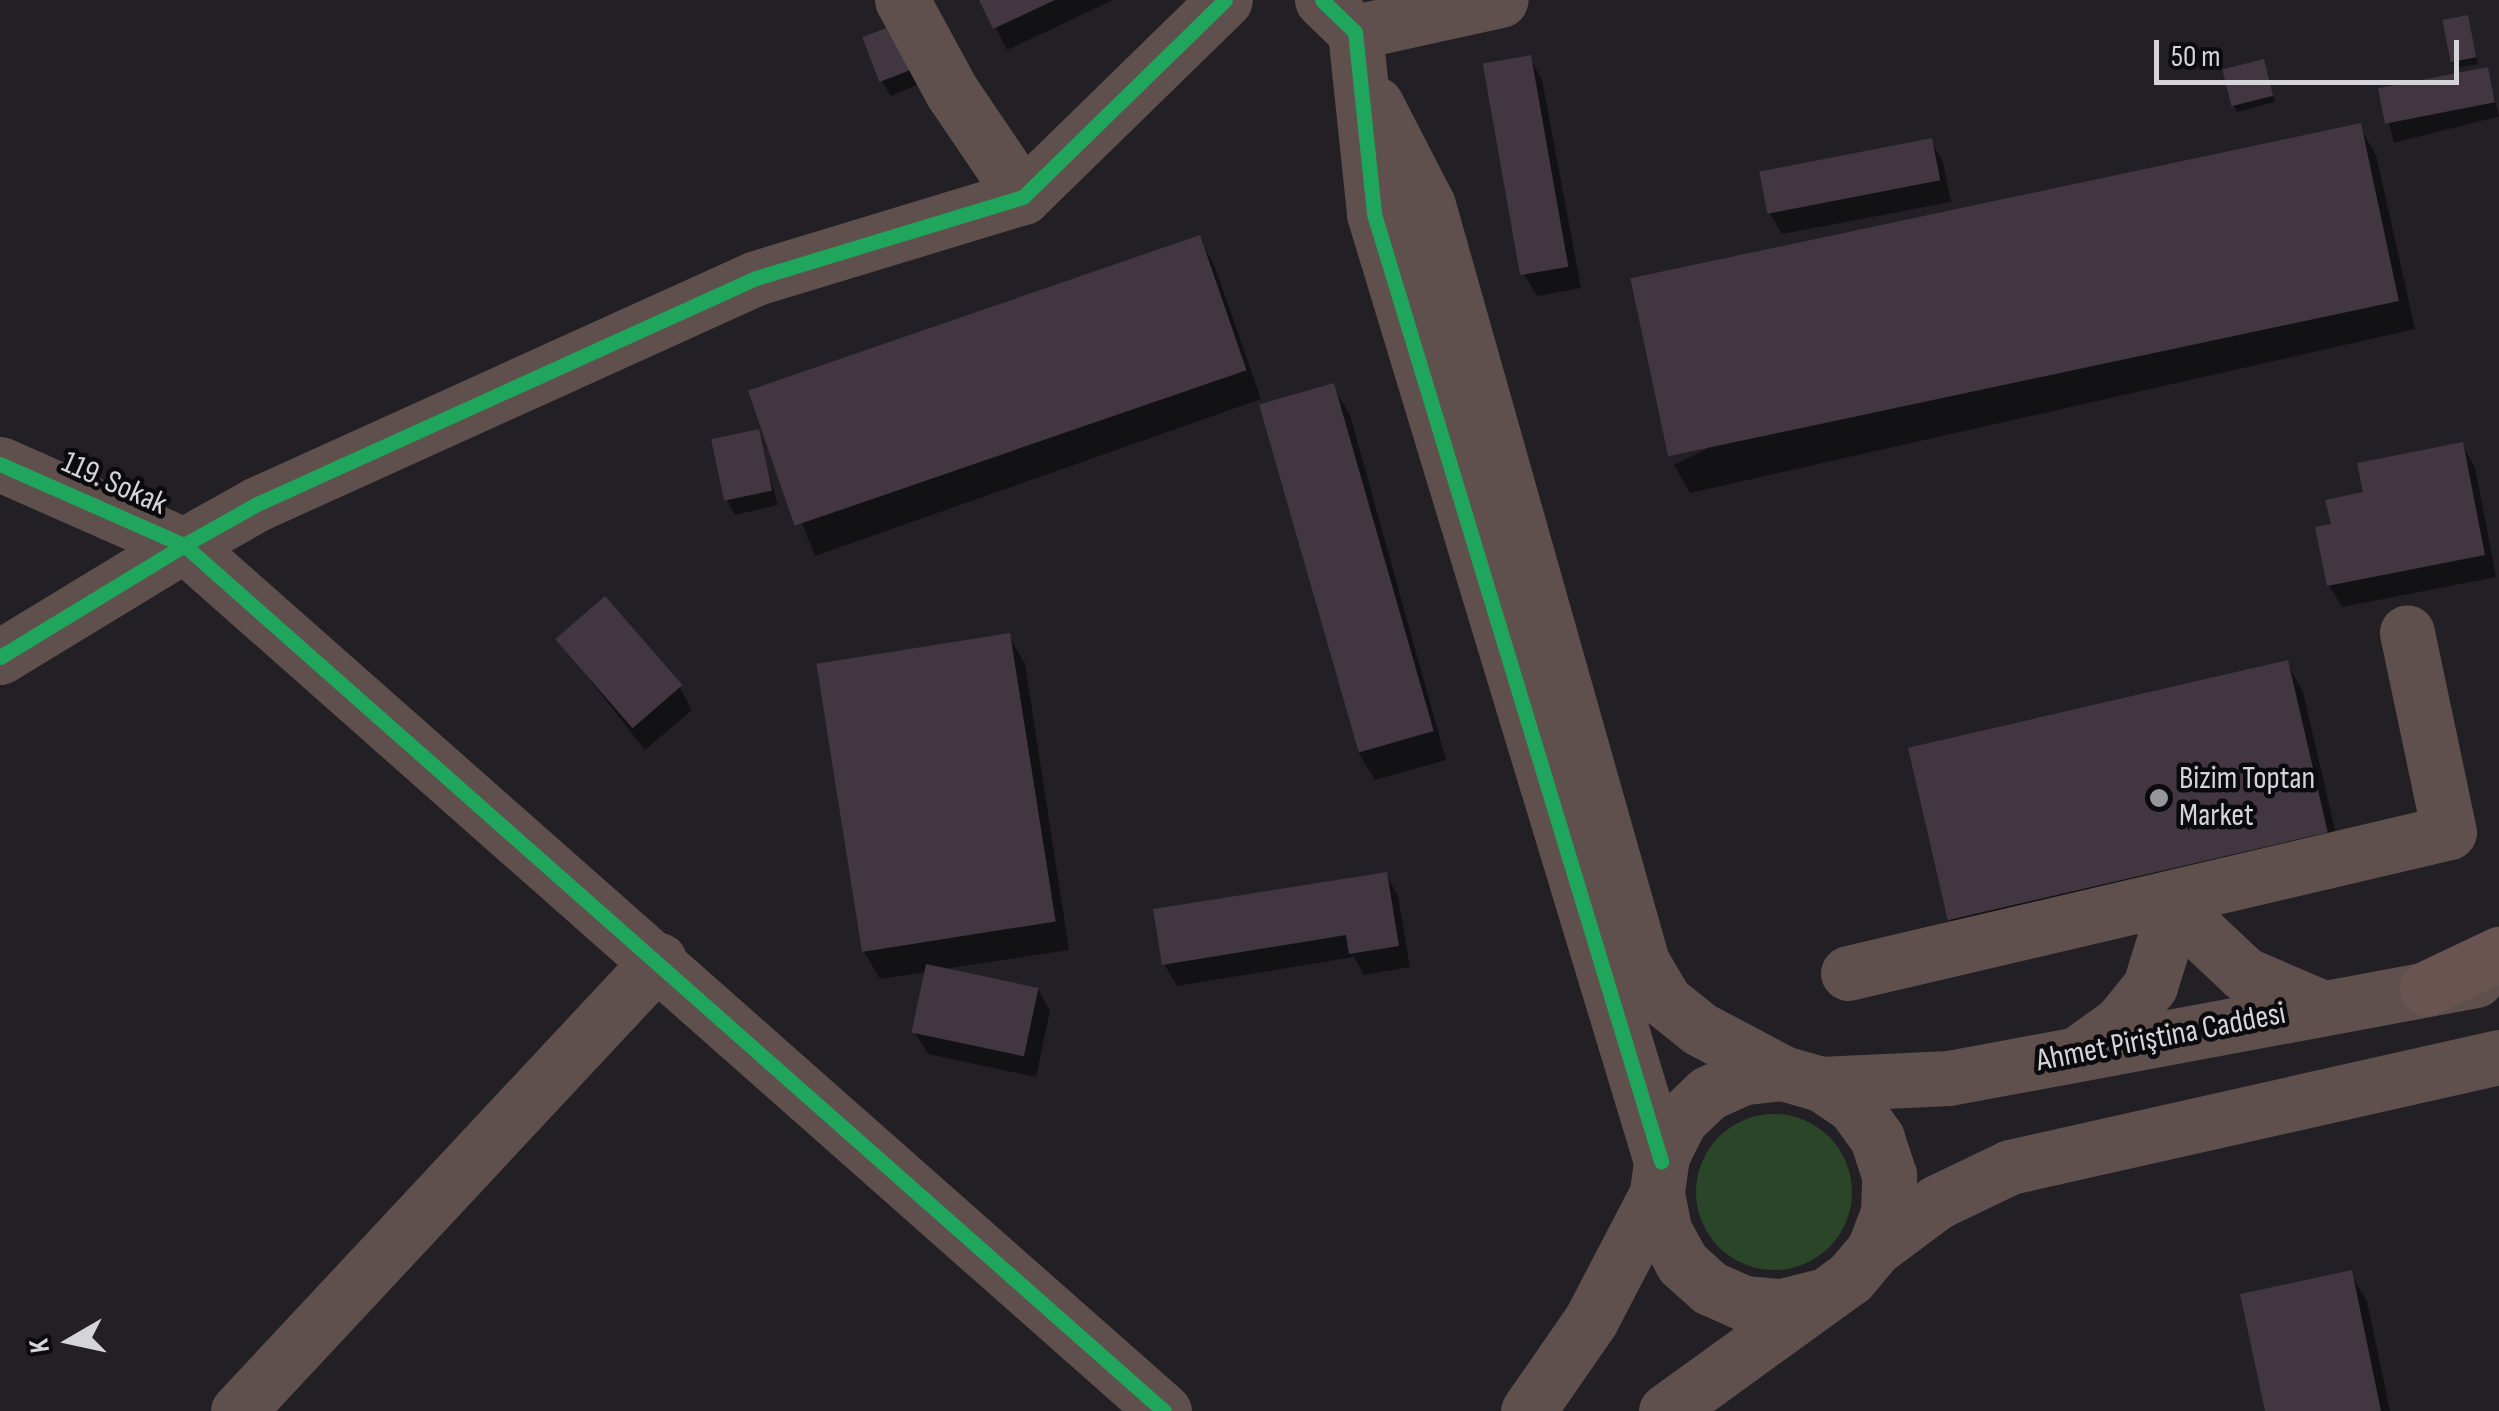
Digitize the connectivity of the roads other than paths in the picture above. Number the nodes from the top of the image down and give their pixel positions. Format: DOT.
graph roads {
  1 [pos="902,0"];
  2 [pos="1225,0"];
  3 [pos="1501,0"];
  4 [pos="1348,38"];
  5 [pos="1023,197"];
  6 [pos="0,464"];
  7 [pos="184,544"];
  8 [pos="2408,632"];
  9 [pos="0,657"];
  10 [pos="2177,899"];
  11 [pos="2499,954"];
  12 [pos="659,960"];
  13 [pos="1848,973"];
  14 [pos="2499,976"];
  15 [pos="2427,988"];
  16 [pos="2322,1008"];
  17 [pos="2077,1054"];
  18 [pos="2499,1057"];
  19 [pos="1802,1078"];
  20 [pos="1659,1177"];
  21 [pos="1874,1248"];
  22 [pos="1818,1298"];
  23 [pos="238,1411"];
  24 [pos="1164,1411"];
  25 [pos="1528,1411"];
  26 [pos="1666,1411"];
  1 -- 5 [label="street"];
  2 -- 5 [label="street"];
  3 -- 4 [label="street"];
  4 -- 19 [label="street"];
  4 -- 20 [label="street"];
  5 -- 7 [label="street, 119. Sokak"];
  6 -- 7 [label="street, 119. Sokak"];
  7 -- 9 [label="street"];
  7 -- 12 [label="street"];
  8 -- 10 [label="street"];
  10 -- 13 [label="street"];
  10 -- 16 [label="street"];
  10 -- 17 [label="street"];
  11 -- 15 [label="highway"];
  12 -- 23 [label="street"];
  12 -- 24 [label="street"];
  14 -- 15 [label="street, Ahmet Piriştina Caddesi"];
  15 -- 16 [label="street, Ahmet Piriştina Caddesi"];
  16 -- 17 [label="street, Ahmet Piriştina Caddesi"];
  17 -- 19 [label="street, Ahmet Piriştina Caddesi"];
  18 -- 21 [label="street"];
  19 -- 20 [label="street"];
  19 -- 21 [label="street"];
  20 -- 22 [label="street"];
  20 -- 25 [label="street"];
  21 -- 22 [label="street"];
  22 -- 26 [label="street"];
}
